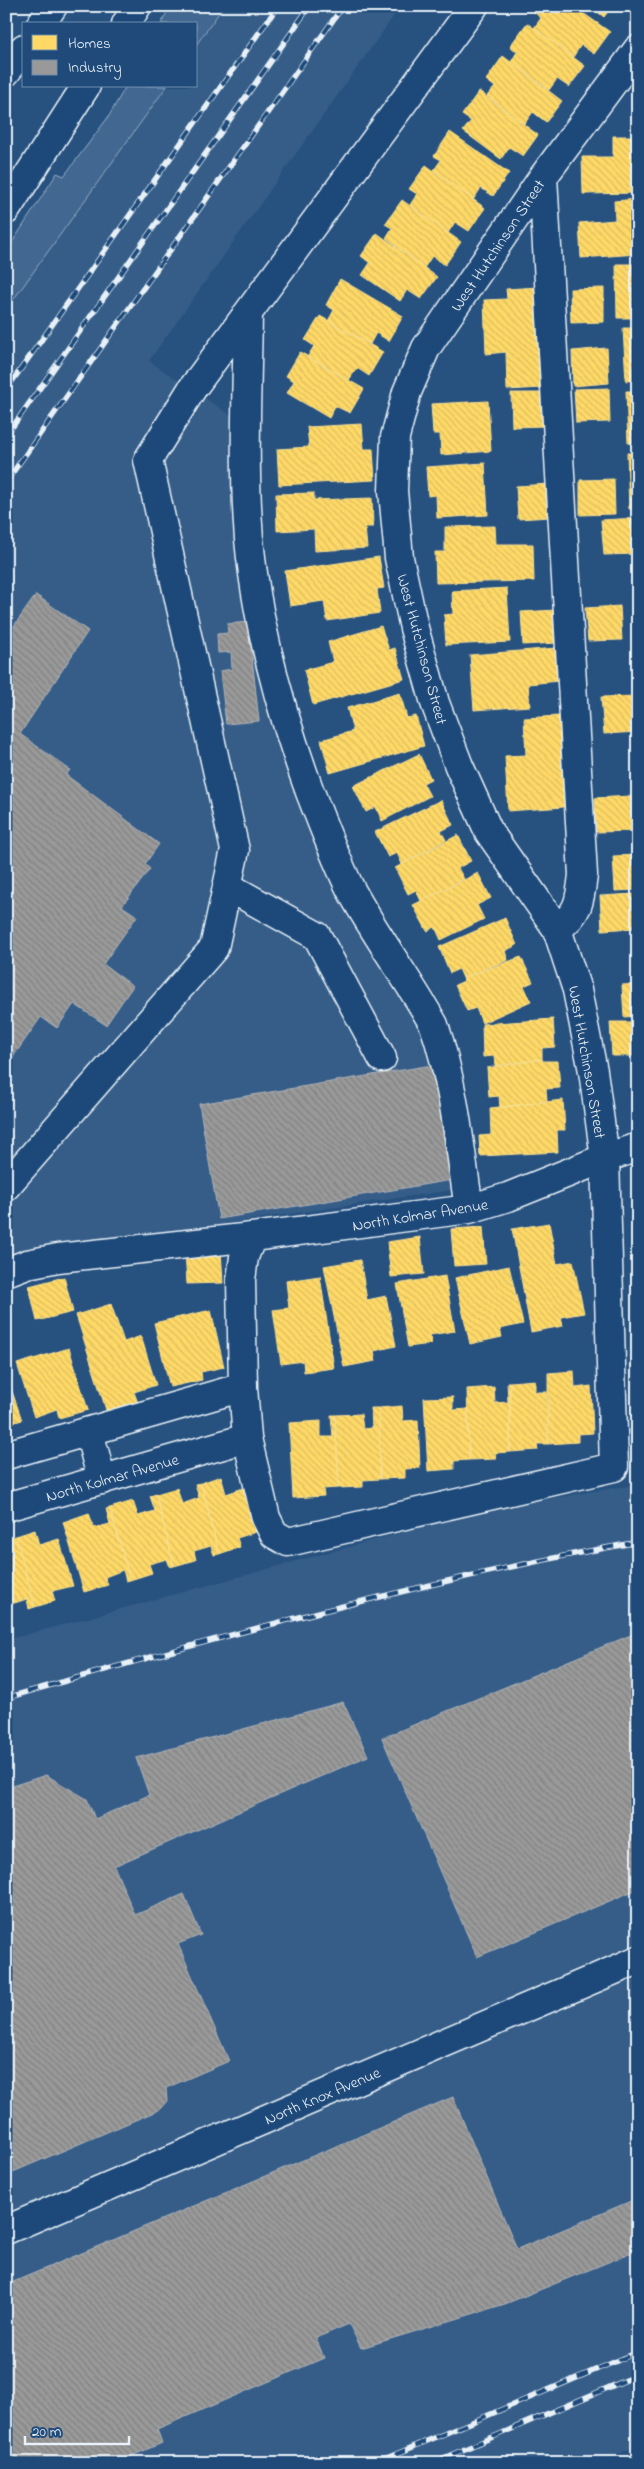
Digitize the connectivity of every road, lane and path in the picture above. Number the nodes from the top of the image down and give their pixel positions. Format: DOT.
graph roads {
  1 [pos="53,6"];
  2 [pos="137,6"];
  3 [pos="474,6"];
  4 [pos="42,22"];
  5 [pos="127,22"];
  6 [pos="638,48"];
  7 [pos="22,51"];
  8 [pos="6,72"];
  9 [pos="85,88"];
  10 [pos="544,177"];
  11 [pos="6,210"];
  12 [pos="248,313"];
  13 [pos="227,886"];
  14 [pos="557,929"];
  15 [pos="382,1058"];
  16 [pos="638,1148"];
  17 [pos="605,1158"];
  18 [pos="6,1186"];
  19 [pos="469,1209"];
  20 [pos="252,1237"];
  21 [pos="6,1272"];
  22 [pos="243,1387"];
  23 [pos="89,1432"];
  24 [pos="247,1438"];
  25 [pos="6,1455"];
  26 [pos="102,1480"];
  27 [pos="6,1507"];
  28 [pos="638,1960"];
  29 [pos="6,2230"];
  1 -- 4 [label="main road"];
  2 -- 5 [label="main road"];
  3 -- 12 [label="main road"];
  6 -- 10 [label="main road, West Hutchinson Street"];
  7 -- 8 [label="main road"];
  9 -- 11 [label="main road"];
  10 -- 14 [label="main road"];
  10 -- 14 [label="main road, West Hutchinson Street"];
  12 -- 13 [label="main road"];
  12 -- 19 [label="main road"];
  13 -- 15 [label="main road"];
  13 -- 18 [label="main road"];
  14 -- 17 [label="main road, West Hutchinson Street"];
  16 -- 17 [label="main road, North Kolmar Avenue"];
  17 -- 19 [label="main road, North Kolmar Avenue"];
  17 -- 24 [label="main road, West Hutchinson Street"];
  19 -- 20 [label="main road, North Kolmar Avenue"];
  20 -- 21 [label="main road, North Kolmar Avenue"];
  20 -- 22 [label="main road"];
  22 -- 23 [label="main road"];
  22 -- 24 [label="main road"];
  23 -- 25 [label="main road"];
  23 -- 26 [label="main road"];
  24 -- 26 [label="main road, North Kolmar Avenue"];
  26 -- 27 [label="main road, North Kolmar Avenue"];
  28 -- 29 [label="main road, North Knox Avenue"];
}
